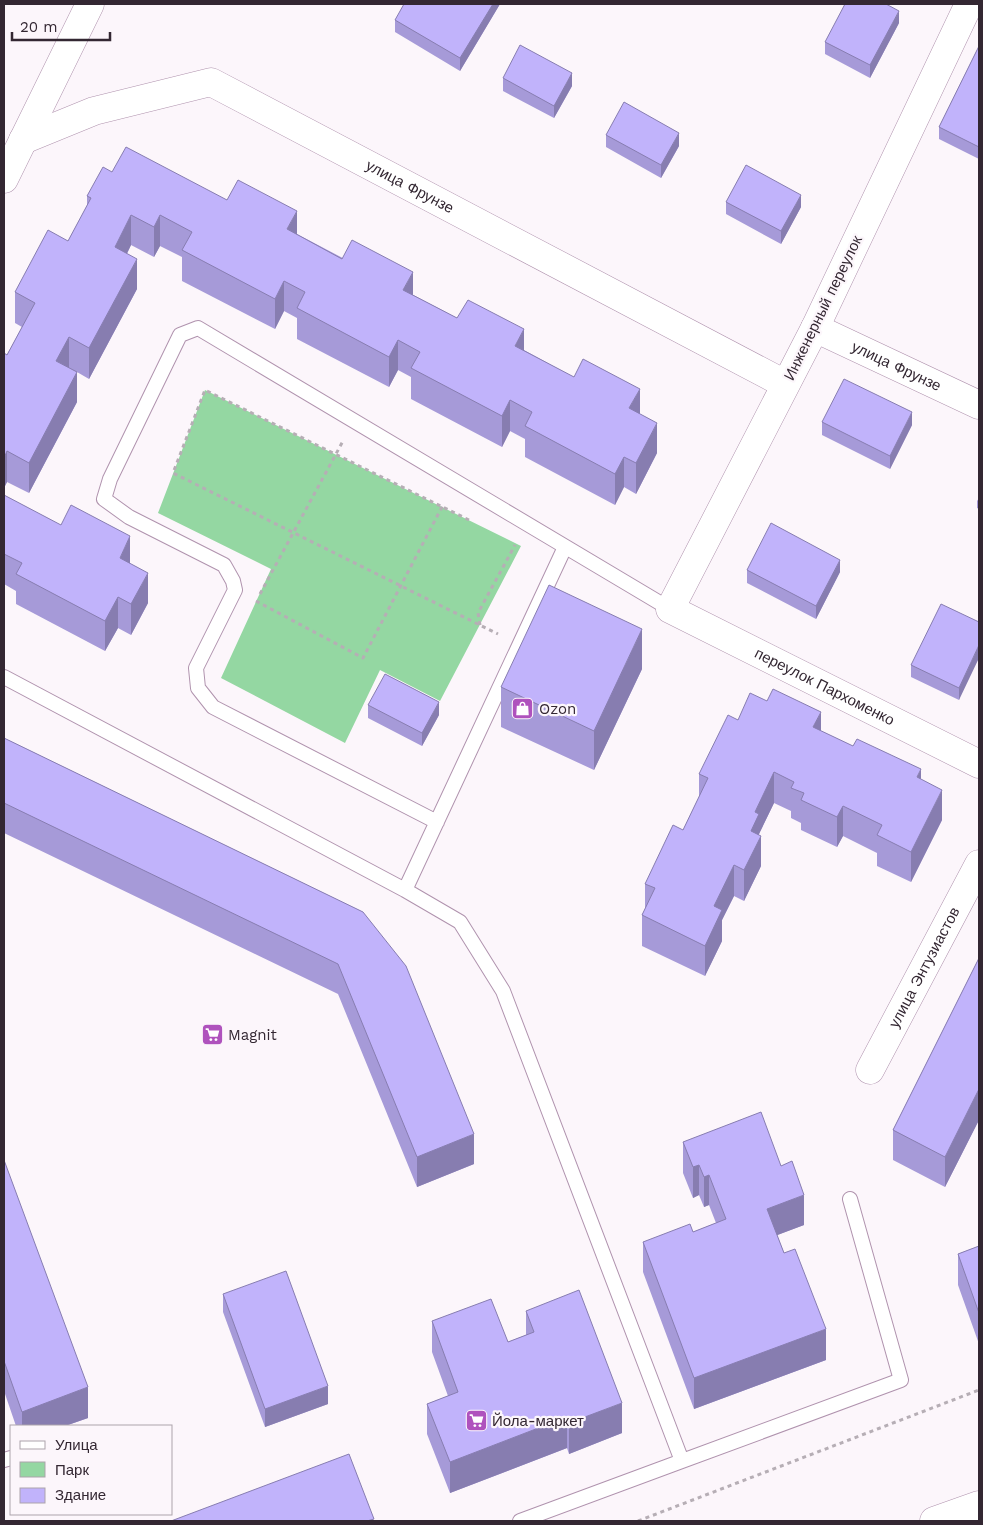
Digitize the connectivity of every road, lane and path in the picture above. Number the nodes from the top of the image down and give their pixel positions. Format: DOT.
graph roads {
  1 [pos="90,4"];
  2 [pos="969,4"];
  3 [pos="23,140"];
  4 [pos="4,179"];
  5 [pos="815,328"];
  6 [pos="785,384"];
  7 [pos="979,405"];
  8 [pos="354,421"];
  9 [pos="336,455"];
  10 [pos="455,482"];
  11 [pos="442,507"];
  12 [pos="475,523"];
  13 [pos="294,533"];
  14 [pos="516,543"];
  15 [pos="565,547"];
  16 [pos="401,586"];
  17 [pos="670,610"];
  18 [pos="4,677"];
  19 [pos="979,764"];
  20 [pos="437,822"];
  21 [pos="979,864"];
  22 [pos="405,890"];
  23 [pos="870,1070"];
  24 [pos="850,1199"];
  25 [pos="979,1390"];
  26 [pos="682,1461"];
  27 [pos="979,1504"];
  28 [pos="520,1521"];
  29 [pos="638,1521"];
  30 [pos="934,1521"];
  1 -- 3 [label="street"];
  2 -- 5 [label="street, Инженерный переулок"];
  3 -- 4 [label="street"];
  3 -- 6 [label="street, улица Фрунзе"];
  5 -- 6 [label="street, Инженерный переулок"];
  5 -- 7 [label="street, улица Фрунзе"];
  6 -- 17 [label="street, Инженерный переулок"];
  8 -- 9 [label="path"];
  8 -- 10 [label="lane"];
  8 -- 20 [label="lane"];
  9 -- 11 [label="path"];
  9 -- 13 [label="path"];
  9 -- 13 [label="path"];
  10 -- 11 [label="path"];
  10 -- 15 [label="lane"];
  11 -- 12 [label="path"];
  11 -- 16 [label="path"];
  13 -- 16 [label="path"];
  13 -- 16 [label="path"];
  14 -- 16 [label="path"];
  15 -- 17 [label="lane"];
  15 -- 20 [label="lane"];
  17 -- 19 [label="street, переулок Пархоменко"];
  18 -- 22 [label="lane"];
  20 -- 22 [label="lane"];
  21 -- 23 [label="street, улица Энтузиастов"];
  22 -- 26 [label="lane"];
  24 -- 26 [label="lane"];
  25 -- 29 [label="path"];
  26 -- 28 [label="lane"];
  27 -- 30 [label="street"];
}
